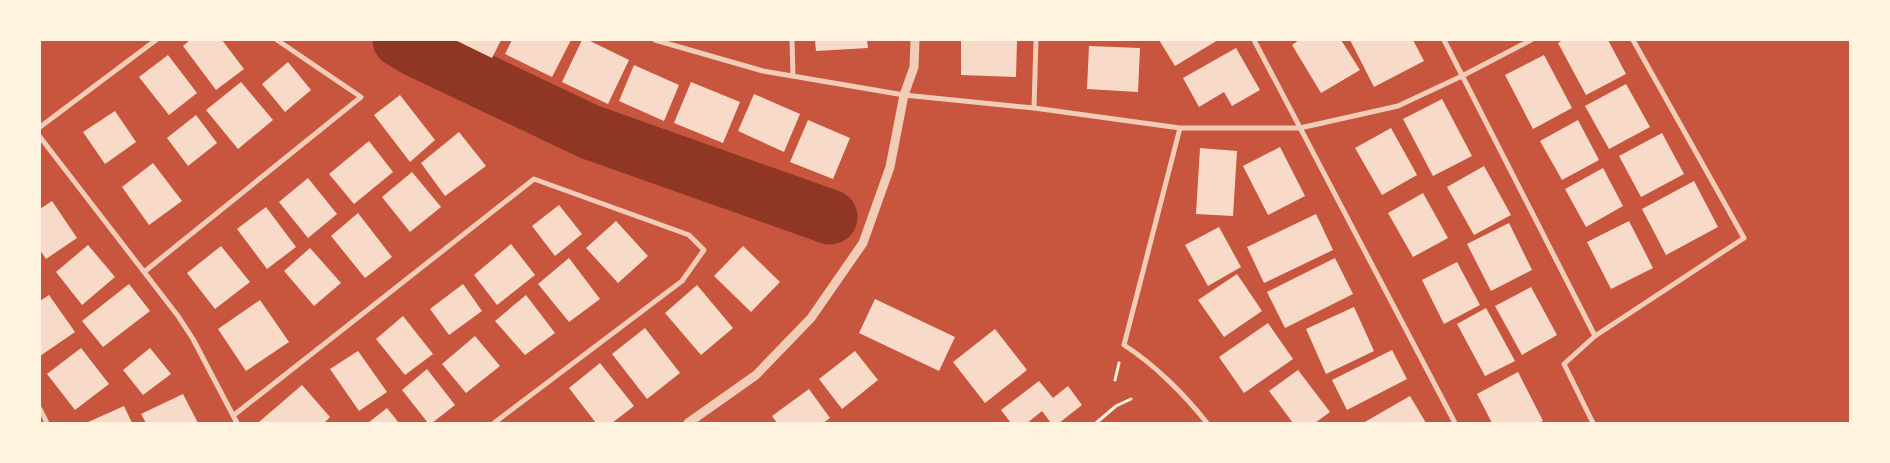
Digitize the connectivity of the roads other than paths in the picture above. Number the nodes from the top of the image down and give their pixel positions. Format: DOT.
graph roads {
  1 [pos="156,40"];
  2 [pos="277,40"];
  3 [pos="655,40"];
  4 [pos="792,40"];
  5 [pos="915,40"];
  6 [pos="1036,40"];
  7 [pos="1254,40"];
  8 [pos="1444,40"];
  9 [pos="1531,40"];
  10 [pos="1633,40"];
  11 [pos="793,76"];
  12 [pos="1462,76"];
  13 [pos="904,96"];
  14 [pos="1034,108"];
  15 [pos="40,127"];
  16 [pos="1180,128"];
  17 [pos="1300,128"];
  18 [pos="40,137"];
  19 [pos="144,272"];
  20 [pos="1595,336"];
  21 [pos="40,409"];
  22 [pos="234,415"];
  23 [pos="47,423"];
  24 [pos="237,423"];
  25 [pos="494,423"];
  26 [pos="688,423"];
  27 [pos="1207,423"];
  28 [pos="1455,423"];
  29 [pos="1593,423"];
  1 -- 15 [label="street"];
  2 -- 19 [label="street"];
  3 -- 11 [label="street"];
  4 -- 11 [label="street"];
  5 -- 13 [label="street"];
  6 -- 14 [label="street"];
  7 -- 17 [label="street"];
  8 -- 12 [label="street"];
  9 -- 12 [label="street"];
  10 -- 20 [label="street"];
  11 -- 13 [label="street"];
  12 -- 17 [label="street"];
  12 -- 20 [label="street"];
  13 -- 14 [label="street"];
  13 -- 26 [label="street"];
  14 -- 16 [label="street"];
  16 -- 17 [label="street"];
  16 -- 27 [label="street"];
  17 -- 28 [label="street"];
  18 -- 19 [label="street"];
  19 -- 22 [label="street"];
  20 -- 29 [label="street"];
  21 -- 23 [label="street"];
  22 -- 24 [label="street"];
  22 -- 25 [label="street"];
}
